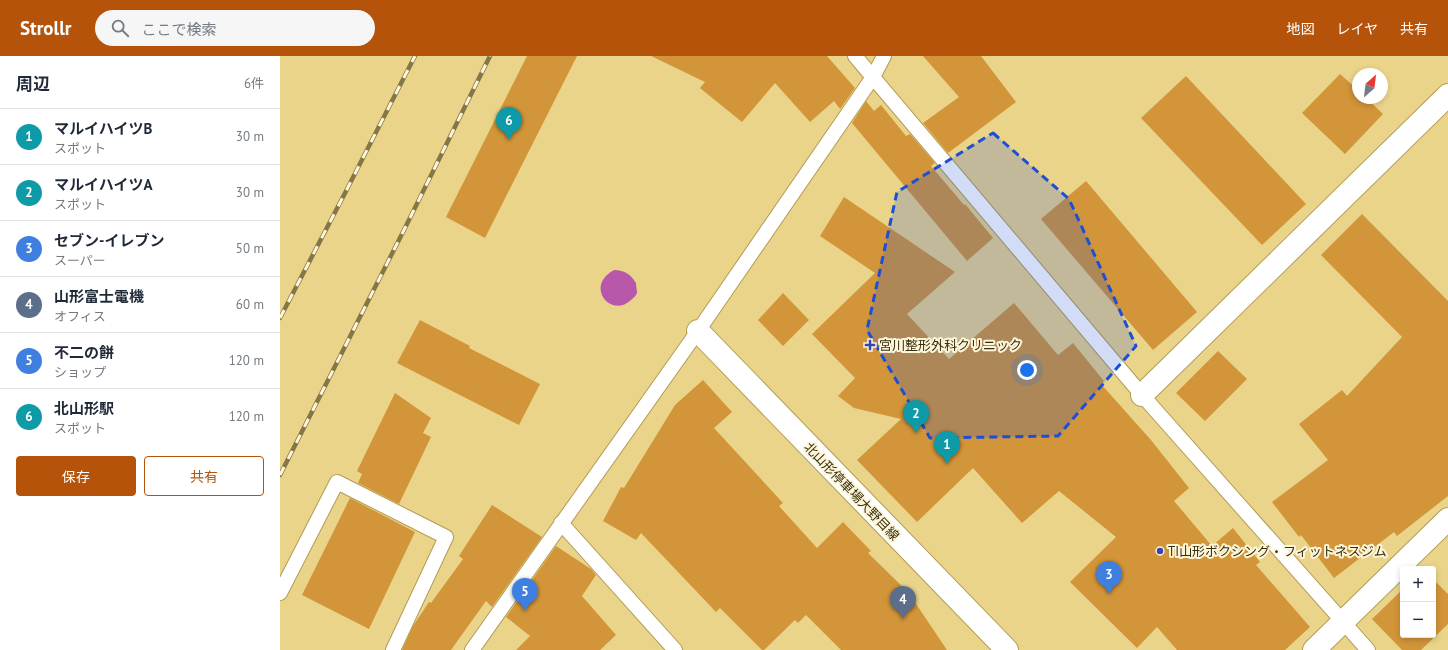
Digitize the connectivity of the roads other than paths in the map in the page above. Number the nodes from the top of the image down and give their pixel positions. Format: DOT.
graph roads {
  1 [pos="855,56"];
  2 [pos="884,56"];
  3 [pos="873,77"];
  4 [pos="1448,95"];
  5 [pos="698,331"];
  6 [pos="1142,395"];
  7 [pos="1448,519"];
  8 [pos="561,523"];
  9 [pos="280,593"];
  10 [pos="1342,622"];
  11 [pos="393,650"];
  12 [pos="472,650"];
  13 [pos="675,650"];
  14 [pos="1007,650"];
  15 [pos="1314,650"];
  16 [pos="1368,650"];
  1 -- 3 [label="lane"];
  2 -- 3 [label="lane"];
  3 -- 5 [label="lane"];
  3 -- 6 [label="lane"];
  4 -- 6 [label="street"];
  5 -- 8 [label="lane"];
  5 -- 14 [label="street, 北山形停車場大野目線"];
  6 -- 10 [label="lane"];
  7 -- 10 [label="street"];
  8 -- 12 [label="lane"];
  8 -- 13 [label="lane"];
  9 -- 11 [label="lane"];
  10 -- 15 [label="street"];
  10 -- 16 [label="lane"];
}
